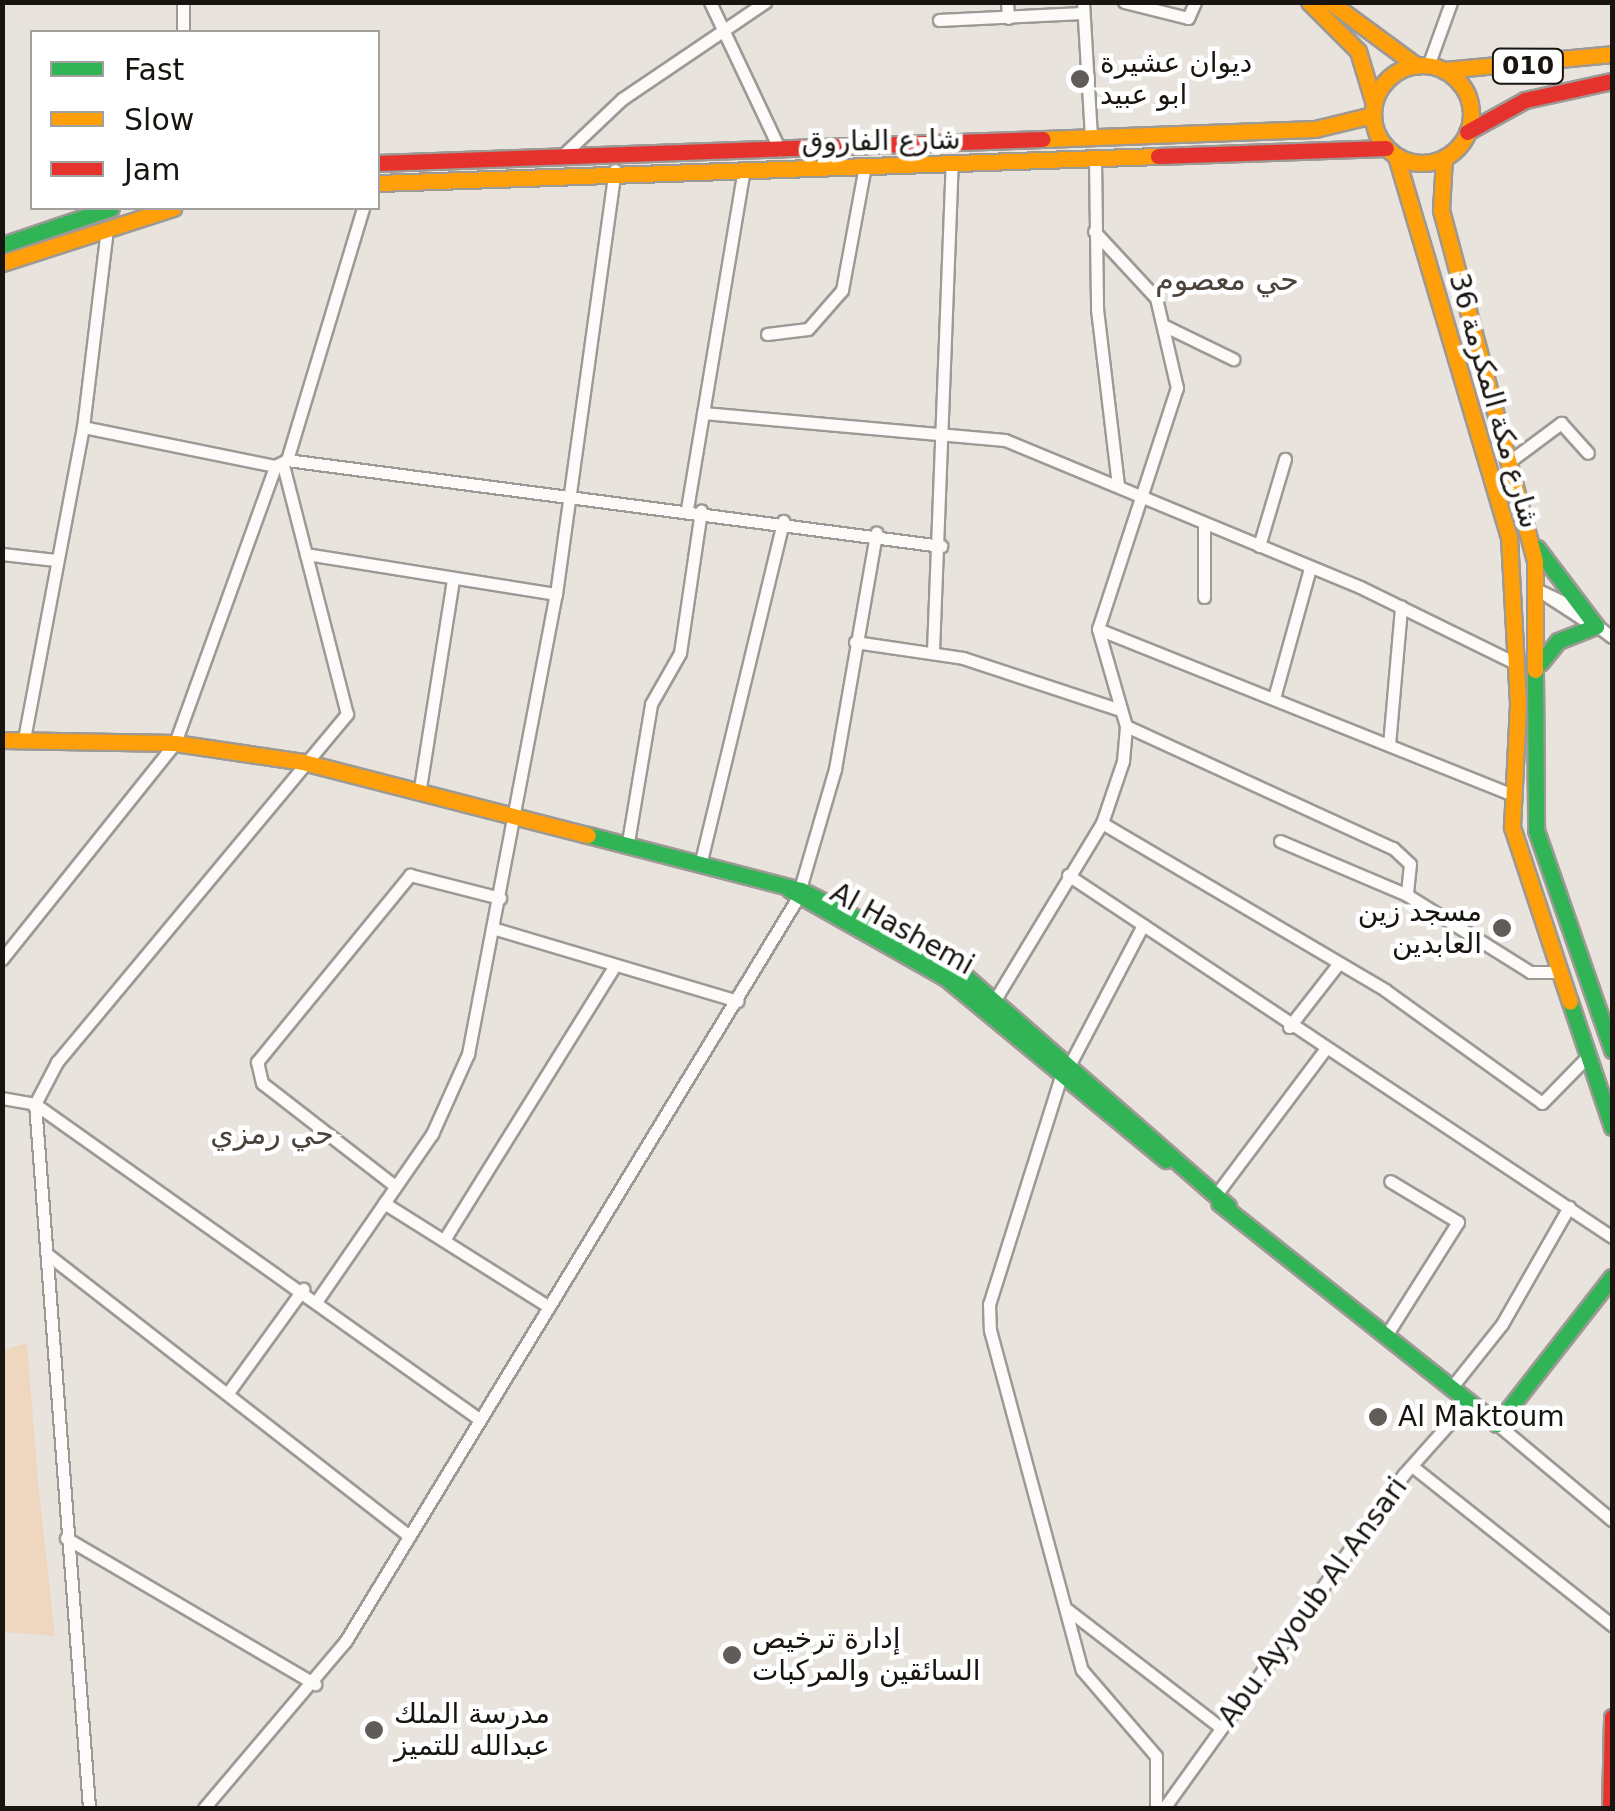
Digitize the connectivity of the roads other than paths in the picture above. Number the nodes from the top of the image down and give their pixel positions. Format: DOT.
graph roads {
  1 [pos="197,2"];
  2 [pos="710,2"];
  3 [pos="766,2"];
  4 [pos="1007,2"];
  5 [pos="1124,2"];
  6 [pos="1195,2"];
  7 [pos="1310,2"];
  8 [pos="1330,2"];
  9 [pos="1451,2"];
  10 [pos="183,3"];
  11 [pos="1082,8"];
  12 [pos="1008,18"];
  13 [pos="939,20"];
  14 [pos="184,30"];
  15 [pos="720,32"];
  16 [pos="1612,54"];
  17 [pos="1429,67"];
  18 [pos="1612,81"];
  19 [pos="1374,110"];
  20 [pos="1467,132"];
  21 [pos="1097,136"];
  22 [pos="780,150"];
  23 [pos="1391,152"];
  24 [pos="563,155"];
  25 [pos="449,158"];
  26 [pos="1444,158"];
  27 [pos="1101,160"];
  28 [pos="380,163"];
  29 [pos="952,164"];
  30 [pos="865,166"];
  31 [pos="744,169"];
  32 [pos="615,170"];
  33 [pos="449,178"];
  34 [pos="380,183"];
  35 [pos="102,210"];
  36 [pos="166,210"];
  37 [pos="362,210"];
  38 [pos="106,228"];
  39 [pos="1094,231"];
  40 [pos="2,245"];
  41 [pos="2,263"];
  42 [pos="1164,326"];
  43 [pos="767,334"];
  44 [pos="1233,359"];
  45 [pos="703,413"];
  46 [pos="82,426"];
  47 [pos="942,428"];
  48 [pos="1588,453"];
  49 [pos="1285,459"];
  50 [pos="1510,461"];
  51 [pos="282,464"];
  52 [pos="1118,486"];
  53 [pos="570,493"];
  54 [pos="1145,501"];
  55 [pos="687,509"];
  56 [pos="701,511"];
  57 [pos="1504,512"];
  58 [pos="783,521"];
  59 [pos="1204,526"];
  60 [pos="876,533"];
  61 [pos="1531,539"];
  62 [pos="941,546"];
  63 [pos="1259,546"];
  64 [pos="2,554"];
  65 [pos="306,554"];
  66 [pos="56,560"];
  67 [pos="1310,568"];
  68 [pos="452,579"];
  69 [pos="1538,590"];
  70 [pos="556,594"];
  71 [pos="1204,596"];
  72 [pos="1401,607"];
  73 [pos="1514,613"];
  74 [pos="1596,626"];
  75 [pos="1098,629"];
  76 [pos="1612,637"];
  77 [pos="855,642"];
  78 [pos="933,652"];
  79 [pos="1540,663"];
  80 [pos="1518,664"];
  81 [pos="1274,698"];
  82 [pos="1120,710"];
  83 [pos="1126,726"];
  84 [pos="2,740"];
  85 [pos="24,740"];
  86 [pos="175,743"];
  87 [pos="1389,746"];
  88 [pos="303,762"];
  89 [pos="420,788"];
  90 [pos="1509,793"];
  91 [pos="514,812"];
  92 [pos="1102,823"];
  93 [pos="1280,841"];
  94 [pos="628,842"];
  95 [pos="700,861"];
  96 [pos="1068,875"];
  97 [pos="796,893"];
  98 [pos="1407,894"];
  99 [pos="500,898"];
  100 [pos="1143,925"];
  101 [pos="496,929"];
  102 [pos="911,948"];
  103 [pos="2,960"];
  104 [pos="1340,962"];
  105 [pos="613,969"];
  106 [pos="1561,972"];
  107 [pos="996,998"];
  108 [pos="738,1002"];
  109 [pos="1289,1028"];
  110 [pos="1612,1050"];
  111 [pos="1323,1052"];
  112 [pos="1589,1056"];
  113 [pos="1066,1068"];
  114 [pos="2,1098"];
  115 [pos="35,1104"];
  116 [pos="1612,1127"];
  117 [pos="1390,1182"];
  118 [pos="395,1186"];
  119 [pos="1218,1192"];
  120 [pos="384,1202"];
  121 [pos="1228,1206"];
  122 [pos="1569,1206"];
  123 [pos="1612,1236"];
  124 [pos="444,1240"];
  125 [pos="47,1254"];
  126 [pos="1612,1278"];
  127 [pos="303,1289"];
  128 [pos="318,1299"];
  129 [pos="549,1307"];
  130 [pos="1389,1331"];
  131 [pos="1451,1388"];
  132 [pos="230,1390"];
  133 [pos="1468,1402"];
  134 [pos="479,1420"];
  135 [pos="1497,1424"];
  136 [pos="1412,1466"];
  137 [pos="1612,1520"];
  138 [pos="409,1536"];
  139 [pos="66,1538"];
  140 [pos="1068,1610"];
  141 [pos="1612,1625"];
  142 [pos="315,1684"];
  143 [pos="1612,1717"];
  144 [pos="1221,1728"];
  145 [pos="89,1808"];
  146 [pos="204,1808"];
  147 [pos="1156,1808"];
  148 [pos="1164,1808"];
  149 [pos="1610,1808"];
  1 -- 10 [label="street"];
  2 -- 15 [label="street"];
  3 -- 15 [label="street"];
  4 -- 12 [label="street"];
  5 -- 6 [label="street"];
  7 -- 19 [label="street"];
  8 -- 17 [label="street"];
  9 -- 17 [label="street"];
  10 -- 14 [label="street"];
  11 -- 12 [label="street"];
  11 -- 21 [label="street"];
  12 -- 13 [label="street"];
  15 -- 22 [label="street"];
  15 -- 24 [label="street"];
  16 -- 17 [label="street, 010"];
  17 -- 19 [label="street"];
  17 -- 20 [label="street"];
  18 -- 20 [label="street, 010"];
  19 -- 21 [label="street, شارع الفاروق"];
  19 -- 23 [label="street"];
  20 -- 26 [label="street"];
  21 -- 22 [label="street, شارع الفاروق"];
  21 -- 27 [label="street"];
  22 -- 24 [label="street, شارع الفاروق"];
  23 -- 26 [label="street"];
  23 -- 27 [label="street, شارع الفاروق"];
  23 -- 57 [label="street, شارع مكة المكرمة 36"];
  24 -- 25 [label="street, شارع الفاروق"];
  25 -- 28 [label="street, شارع الفاروق"];
  25 -- 33 [label="street"];
  26 -- 50 [label="street, شارع مكة المكرمة 36"];
  27 -- 29 [label="street, شارع الفاروق"];
  27 -- 39 [label="street"];
  29 -- 30 [label="street, شارع الفاروق"];
  29 -- 47 [label="street"];
  30 -- 31 [label="street, شارع الفاروق"];
  30 -- 43 [label="street"];
  31 -- 32 [label="street, شارع الفاروق"];
  31 -- 45 [label="street"];
  32 -- 33 [label="street, شارع الفاروق"];
  32 -- 53 [label="street"];
  33 -- 34 [label="street, شارع الفاروق"];
  35 -- 40 [label="street"];
  36 -- 38 [label="street"];
  37 -- 51 [label="street"];
  38 -- 41 [label="street"];
  38 -- 46 [label="street"];
  39 -- 42 [label="street"];
  39 -- 52 [label="street"];
  42 -- 44 [label="street"];
  42 -- 54 [label="street"];
  45 -- 47 [label="street"];
  45 -- 55 [label="street"];
  46 -- 51 [label="street"];
  46 -- 66 [label="street"];
  47 -- 52 [label="street"];
  47 -- 62 [label="street"];
  48 -- 50 [label="street"];
  49 -- 63 [label="street"];
  50 -- 61 [label="street, شارع مكة المكرمة 36"];
  51 -- 53 [label="street"];
  51 -- 65 [label="street"];
  51 -- 86 [label="street"];
  52 -- 54 [label="street"];
  53 -- 55 [label="street"];
  53 -- 70 [label="street"];
  54 -- 59 [label="street"];
  54 -- 75 [label="street"];
  55 -- 56 [label="street"];
  56 -- 58 [label="street"];
  56 -- 94 [label="street"];
  57 -- 69 [label="street"];
  57 -- 73 [label="street, شارع مكة المكرمة 36"];
  58 -- 60 [label="street"];
  58 -- 95 [label="street"];
  59 -- 63 [label="street"];
  59 -- 71 [label="street"];
  60 -- 62 [label="street"];
  60 -- 77 [label="street"];
  61 -- 69 [label="street, شارع مكة المكرمة 36"];
  61 -- 74 [label="street"];
  62 -- 78 [label="street"];
  63 -- 67 [label="street"];
  64 -- 66 [label="street"];
  65 -- 68 [label="street"];
  65 -- 88 [label="street"];
  66 -- 85 [label="street"];
  67 -- 72 [label="street"];
  67 -- 81 [label="street"];
  68 -- 70 [label="street"];
  68 -- 89 [label="street"];
  69 -- 73 [label="street"];
  69 -- 74 [label="street"];
  69 -- 79 [label="street, شارع مكة المكرمة 36"];
  70 -- 91 [label="street"];
  72 -- 80 [label="street"];
  72 -- 87 [label="street"];
  73 -- 80 [label="street, شارع مكة المكرمة 36"];
  74 -- 76 [label="street"];
  74 -- 79 [label="street"];
  75 -- 81 [label="street"];
  75 -- 82 [label="street"];
  77 -- 78 [label="street"];
  77 -- 97 [label="street"];
  78 -- 82 [label="street"];
  79 -- 110 [label="street, شارع مكة المكرمة 36"];
  80 -- 90 [label="street, شارع مكة المكرمة 36"];
  81 -- 87 [label="street"];
  82 -- 83 [label="street"];
  83 -- 92 [label="street"];
  83 -- 98 [label="street"];
  84 -- 85 [label="street"];
  85 -- 86 [label="street, Al Hashemi"];
  86 -- 88 [label="street, Al Hashemi"];
  86 -- 103 [label="street"];
  87 -- 90 [label="street"];
  88 -- 89 [label="street, Al Hashemi"];
  88 -- 115 [label="street"];
  89 -- 91 [label="street, Al Hashemi"];
  90 -- 106 [label="street, شارع مكة المكرمة 36"];
  91 -- 94 [label="street, Al Hashemi"];
  91 -- 99 [label="street"];
  92 -- 96 [label="street"];
  92 -- 104 [label="street"];
  93 -- 98 [label="street"];
  94 -- 95 [label="street, Al Hashemi"];
  95 -- 97 [label="street, Al Hashemi"];
  96 -- 100 [label="street"];
  96 -- 107 [label="street"];
  97 -- 102 [label="street, Al Hashemi"];
  97 -- 108 [label="street"];
  98 -- 106 [label="street"];
  99 -- 101 [label="street"];
  99 -- 118 [label="street"];
  100 -- 109 [label="street"];
  100 -- 113 [label="street"];
  101 -- 105 [label="street"];
  101 -- 118 [label="street"];
  102 -- 107 [label="street, Al Hashemi"];
  102 -- 113 [label="street, Al Hashemi"];
  104 -- 109 [label="street"];
  104 -- 112 [label="street"];
  105 -- 108 [label="street"];
  105 -- 124 [label="street"];
  106 -- 112 [label="street, شارع مكة المكرمة 36"];
  107 -- 113 [label="street, Al Hashemi"];
  108 -- 129 [label="street"];
  109 -- 111 [label="street"];
  111 -- 119 [label="street"];
  111 -- 122 [label="street"];
  112 -- 116 [label="street, شارع مكة المكرمة 36"];
  113 -- 119 [label="street, Al Hashemi"];
  113 -- 121 [label="street, Al Hashemi"];
  113 -- 140 [label="street"];
  114 -- 115 [label="street"];
  115 -- 125 [label="street"];
  115 -- 127 [label="street"];
  117 -- 130 [label="street"];
  118 -- 120 [label="street"];
  119 -- 121 [label="street, Al Hashemi"];
  120 -- 124 [label="street"];
  120 -- 128 [label="street"];
  121 -- 130 [label="street, Al Hashemi"];
  122 -- 123 [label="street"];
  122 -- 131 [label="street"];
  124 -- 129 [label="street"];
  125 -- 132 [label="street"];
  125 -- 139 [label="street"];
  126 -- 135 [label="street"];
  127 -- 128 [label="street"];
  127 -- 132 [label="street"];
  128 -- 134 [label="street"];
  129 -- 134 [label="street"];
  130 -- 131 [label="street, Al Hashemi"];
  131 -- 133 [label="street, Al Hashemi"];
  132 -- 138 [label="street"];
  133 -- 135 [label="street, Al Hashemi"];
  133 -- 136 [label="street, Abu Ayyoub Al Ansari"];
  134 -- 138 [label="street"];
  135 -- 137 [label="street"];
  136 -- 141 [label="street"];
  136 -- 144 [label="street, Abu Ayyoub Al Ansari"];
  138 -- 142 [label="street"];
  139 -- 142 [label="street"];
  139 -- 145 [label="street"];
  140 -- 144 [label="street"];
  140 -- 147 [label="street"];
  142 -- 146 [label="street"];
  143 -- 149 [label="street"];
  144 -- 148 [label="street, Abu Ayyoub Al Ansari"];
}
